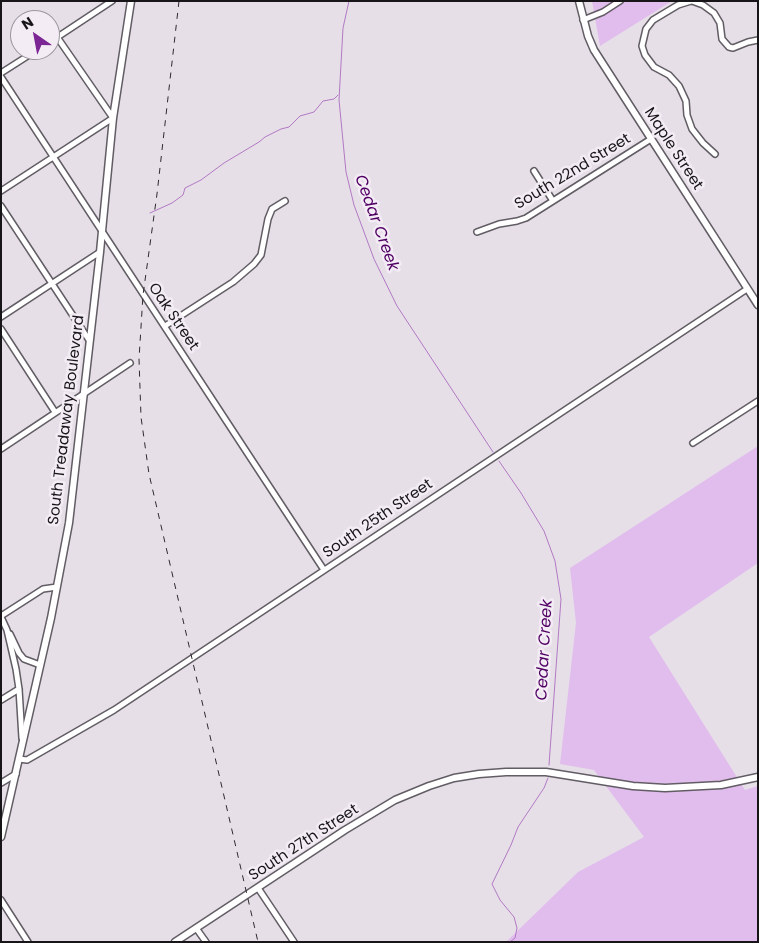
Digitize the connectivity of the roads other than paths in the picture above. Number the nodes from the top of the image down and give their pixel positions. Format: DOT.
graph roads {
  1 [pos="112,1"];
  2 [pos="131,1"];
  3 [pos="580,1"];
  4 [pos="620,1"];
  5 [pos="691,1"];
  6 [pos="583,20"];
  7 [pos="60,35"];
  8 [pos="758,40"];
  9 [pos="60,41"];
  10 [pos="23,60"];
  11 [pos="1,75"];
  12 [pos="113,118"];
  13 [pos="651,138"];
  14 [pos="715,154"];
  15 [pos="54,157"];
  16 [pos="534,170"];
  17 [pos="1,191"];
  18 [pos="284,201"];
  19 [pos="553,201"];
  20 [pos="1,206"];
  21 [pos="102,231"];
  22 [pos="477,232"];
  23 [pos="100,252"];
  24 [pos="52,284"];
  25 [pos="747,289"];
  26 [pos="758,305"];
  27 [pos="1,316"];
  28 [pos="165,326"];
  29 [pos="1,329"];
  30 [pos="89,340"];
  31 [pos="130,363"];
  32 [pos="83,396"];
  33 [pos="758,401"];
  34 [pos="55,412"];
  35 [pos="692,443"];
  36 [pos="1,449"];
  37 [pos="324,570"];
  38 [pos="57,587"];
  39 [pos="1,616"];
  40 [pos="7,630"];
  41 [pos="40,665"];
  42 [pos="19,688"];
  43 [pos="1,700"];
  44 [pos="22,742"];
  45 [pos="18,759"];
  46 [pos="16,774"];
  47 [pos="758,777"];
  48 [pos="1,784"];
  49 [pos="1,837"];
  50 [pos="258,888"];
  51 [pos="1,900"];
  52 [pos="196,928"];
  53 [pos="28,942"];
  54 [pos="175,942"];
  55 [pos="206,942"];
  56 [pos="294,942"];
  1 -- 7 [label="street"];
  2 -- 12 [label="main road, South Treadaway Boulevard"];
  3 -- 6 [label="main road, Maple Street"];
  4 -- 6 [label="street"];
  5 -- 8 [label="street"];
  5 -- 14 [label="street"];
  6 -- 13 [label="main road, Maple Street"];
  9 -- 12 [label="street"];
  10 -- 11 [label="street"];
  11 -- 15 [label="street, Oak Street"];
  12 -- 15 [label="street"];
  12 -- 21 [label="main road, South Treadaway Boulevard"];
  13 -- 19 [label="street, South 22nd Street"];
  13 -- 25 [label="main road, Maple Street"];
  15 -- 17 [label="street"];
  15 -- 21 [label="street, Oak Street"];
  16 -- 19 [label="street"];
  18 -- 28 [label="street"];
  19 -- 22 [label="street, South 22nd Street"];
  20 -- 24 [label="street"];
  21 -- 23 [label="main road, South Treadaway Boulevard"];
  21 -- 28 [label="street, Oak Street"];
  23 -- 24 [label="street"];
  23 -- 30 [label="main road, South Treadaway Boulevard"];
  24 -- 27 [label="street"];
  24 -- 30 [label="street"];
  25 -- 26 [label="main road, Maple Street"];
  25 -- 37 [label="street, South 25th Street"];
  28 -- 37 [label="street, Oak Street"];
  29 -- 34 [label="street"];
  30 -- 32 [label="main road, South Treadaway Boulevard"];
  31 -- 32 [label="street"];
  32 -- 34 [label="street"];
  32 -- 38 [label="main road, South Treadaway Boulevard"];
  33 -- 35 [label="street"];
  34 -- 36 [label="street"];
  37 -- 45 [label="street, South 25th Street"];
  38 -- 39 [label="street"];
  38 -- 41 [label="main road, South Treadaway Boulevard"];
  39 -- 40 [label="street"];
  40 -- 41 [label="street"];
  40 -- 42 [label="street"];
  41 -- 44 [label="main road, South Treadaway Boulevard"];
  42 -- 43 [label="street"];
  42 -- 44 [label="street"];
  44 -- 45 [label="main road, South Treadaway Boulevard"];
  45 -- 46 [label="main road, South Treadaway Boulevard"];
  46 -- 48 [label="street"];
  46 -- 49 [label="main road, South Treadaway Boulevard"];
  47 -- 50 [label="main road, South 27th Street"];
  50 -- 52 [label="main road, South 27th Street"];
  50 -- 56 [label="street"];
  51 -- 53 [label="street"];
  52 -- 54 [label="main road, South 27th Street"];
  52 -- 55 [label="street"];
}
